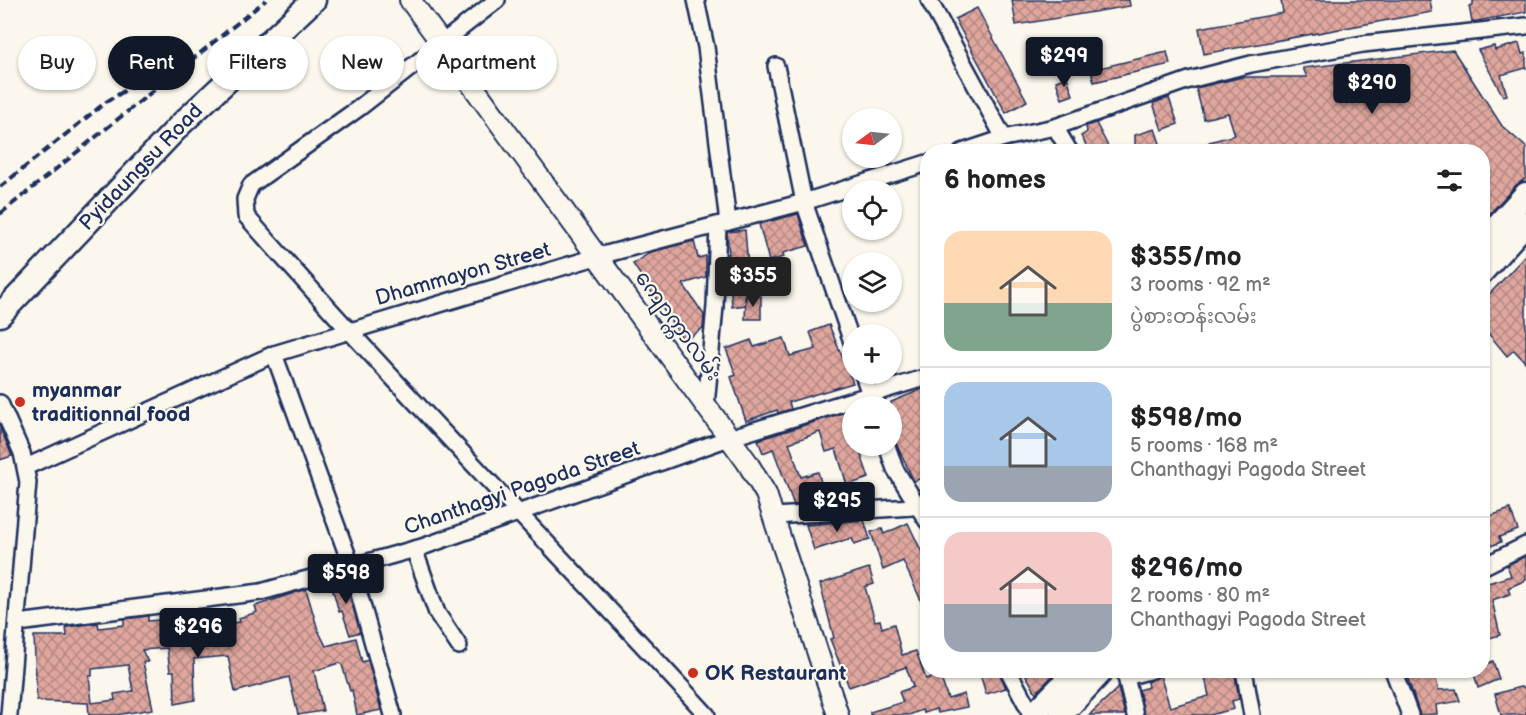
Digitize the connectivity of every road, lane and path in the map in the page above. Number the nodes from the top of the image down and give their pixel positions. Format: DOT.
graph roads {
  1 [pos="314,0"];
  2 [pos="410,0"];
  3 [pos="497,0"];
  4 [pos="696,0"];
  5 [pos="929,0"];
  6 [pos="1526,26"];
  7 [pos="435,36"];
  8 [pos="451,36"];
  9 [pos="416,64"];
  10 [pos="776,66"];
  11 [pos="475,90"];
  12 [pos="1055,127"];
  13 [pos="1004,138"];
  14 [pos="986,144"];
  15 [pos="1065,144"];
  16 [pos="920,165"];
  17 [pos="1526,194"];
  18 [pos="804,202"];
  19 [pos="1526,223"];
  20 [pos="723,224"];
  21 [pos="1490,233"];
  22 [pos="599,256"];
  23 [pos="1490,263"];
  24 [pos="0,315"];
  25 [pos="846,324"];
  26 [pos="347,330"];
  27 [pos="274,354"];
  28 [pos="920,379"];
  29 [pos="881,396"];
  30 [pos="0,403"];
  31 [pos="705,406"];
  32 [pos="842,408"];
  33 [pos="729,438"];
  34 [pos="890,456"];
  35 [pos="26,467"];
  36 [pos="920,502"];
  37 [pos="920,506"];
  38 [pos="520,512"];
  39 [pos="776,516"];
  40 [pos="1526,545"];
  41 [pos="414,549"];
  42 [pos="1490,563"];
  43 [pos="351,565"];
  44 [pos="18,623"];
  45 [pos="459,646"];
  46 [pos="1012,678"];
  47 [pos="1069,678"];
  48 [pos="1096,678"];
  49 [pos="1124,678"];
  50 [pos="1245,678"];
  51 [pos="1396,678"];
  52 [pos="9,715"];
  53 [pos="393,715"];
  54 [pos="707,715"];
  55 [pos="838,715"];
  56 [pos="1033,715"];
  57 [pos="1061,715"];
  58 [pos="1136,715"];
  59 [pos="1252,715"];
  60 [pos="1410,715"];
  1 -- 24 [label="highway, Pyidaungsu Road"];
  2 -- 7 [label="main road, ကျောက္ကာလမ်း"];
  3 -- 8 [label="street"];
  4 -- 20 [label="street"];
  5 -- 13 [label="street"];
  6 -- 12 [label="street"];
  9 -- 26 [label="street"];
  10 -- 18 [label="street"];
  11 -- 22 [label="main road, ကျောက္ကာလမ်း"];
  12 -- 13 [label="street"];
  12 -- 15 [label="street"];
  13 -- 14 [label="street"];
  16 -- 18 [label="street, Dhammayon Street"];
  17 -- 21 [label="highway"];
  18 -- 20 [label="street, Dhammayon Street"];
  18 -- 25 [label="street"];
  19 -- 23 [label="highway"];
  20 -- 22 [label="street, Dhammayon Street"];
  20 -- 31 [label="street"];
  22 -- 26 [label="street, Dhammayon Street"];
  22 -- 31 [label="main road, ကျောက္ကာလမ်း"];
  26 -- 27 [label="street, Dhammayon Street"];
  26 -- 38 [label="street"];
  27 -- 35 [label="street, Dhammayon Street"];
  27 -- 43 [label="street"];
  28 -- 29 [label="street, Chanthagyi Pagoda Street"];
  30 -- 35 [label="street"];
  31 -- 33 [label="main road, ကျောက္ကာလမ်း"];
  32 -- 33 [label="street, Chanthagyi Pagoda Street"];
  33 -- 38 [label="street, Chanthagyi Pagoda Street"];
  33 -- 39 [label="main road, ကျောက္ကာလမ်း"];
  34 -- 36 [label="street"];
  35 -- 44 [label="street"];
  37 -- 39 [label="street"];
  38 -- 41 [label="street, Chanthagyi Pagoda Street"];
  38 -- 54 [label="street"];
  39 -- 55 [label="main road, ကျောက္ကာလမ်း"];
  40 -- 42 [label="street"];
  41 -- 43 [label="street, Chanthagyi Pagoda Street"];
  41 -- 45 [label="street"];
  43 -- 44 [label="street, Chanthagyi Pagoda Street"];
  43 -- 53 [label="street"];
  44 -- 52 [label="street"];
  46 -- 56 [label="street"];
  47 -- 56 [label="highway"];
  48 -- 57 [label="highway"];
  49 -- 58 [label="street"];
  50 -- 59 [label="street"];
  51 -- 60 [label="street"];
}
